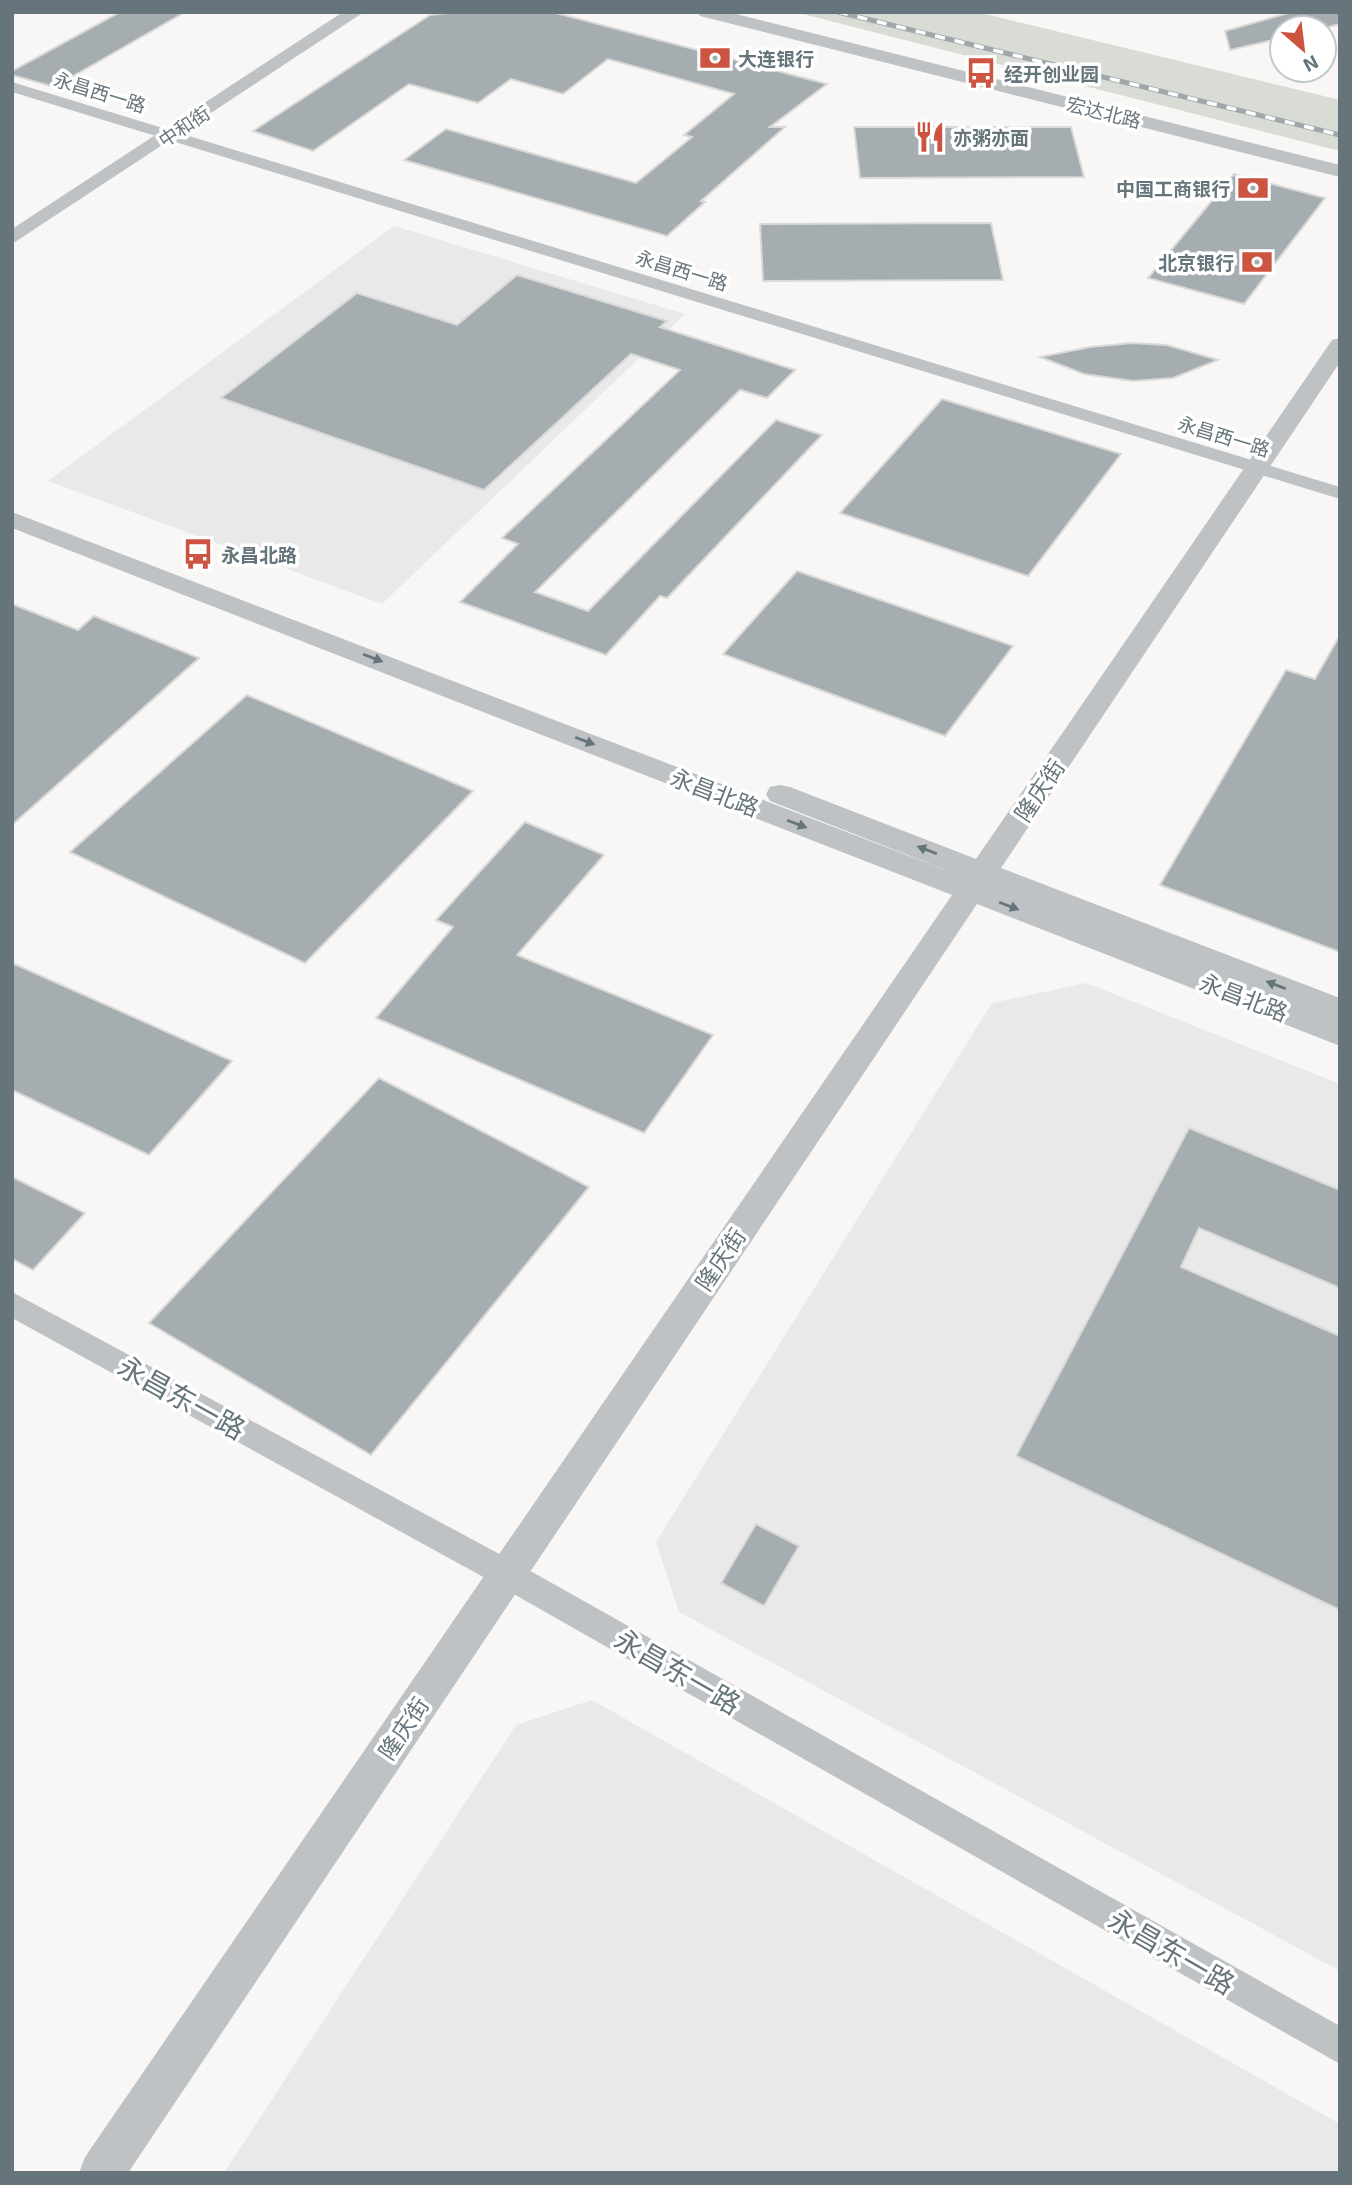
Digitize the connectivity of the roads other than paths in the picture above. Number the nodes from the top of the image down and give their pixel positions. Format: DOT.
graph roads {
  1 [pos="355,12"];
  2 [pos="706,12"];
  3 [pos="12,87"];
  4 [pos="171,135"];
  5 [pos="1340,171"];
  6 [pos="12,239"];
  7 [pos="1340,345"];
  8 [pos="1256,468"];
  9 [pos="1340,494"];
  10 [pos="12,499"];
  11 [pos="12,519"];
  12 [pos="977,881"];
  13 [pos="1340,1010"];
  14 [pos="1340,1034"];
  15 [pos="12,1304"];
  16 [pos="507,1574"];
  17 [pos="1340,2046"];
  18 [pos="101,2173"];
  1 -- 4 [label="street, 中和街"];
  2 -- 5 [label="street, 宏达北路"];
  3 -- 4 [label="street, 永昌西一路"];
  4 -- 6 [label="street, 中和街"];
  4 -- 8 [label="street, 永昌西一路"];
  7 -- 8 [label="street, 隆庆街"];
  8 -- 9 [label="street, 永昌西一路"];
  8 -- 12 [label="street, 隆庆街"];
  12 -- 10 [label="street, 永昌北路, one-way"];
  11 -- 12 [label="street, 永昌北路, one-way"];
  13 -- 12 [label="street, 永昌北路, one-way"];
  12 -- 14 [label="street, 永昌北路, one-way"];
  12 -- 16 [label="street, 隆庆街"];
  15 -- 16 [label="street, 永昌东一路"];
  16 -- 17 [label="street, 永昌东一路"];
  16 -- 18 [label="street, 隆庆街"];
}
